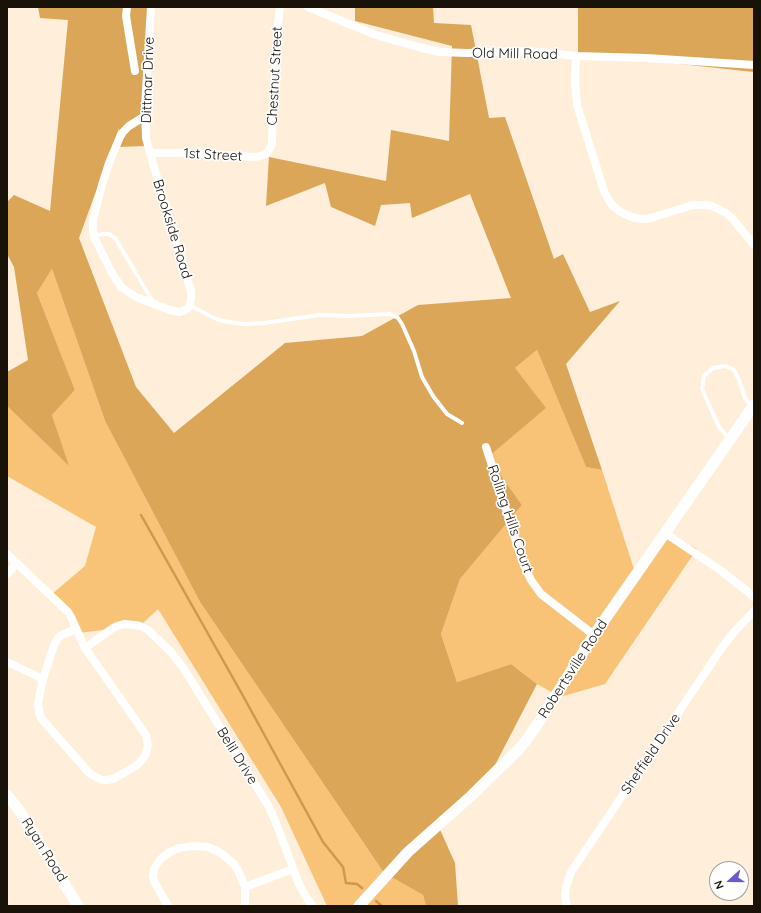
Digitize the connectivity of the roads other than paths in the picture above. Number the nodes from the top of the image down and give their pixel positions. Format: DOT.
graph roads {
  1 [pos="127,7"];
  2 [pos="151,7"];
  3 [pos="280,7"];
  4 [pos="308,7"];
  5 [pos="576,56"];
  6 [pos="754,65"];
  7 [pos="135,71"];
  8 [pos="145,116"];
  9 [pos="272,145"];
  10 [pos="150,153"];
  11 [pos="94,237"];
  12 [pos="754,244"];
  13 [pos="154,304"];
  14 [pos="190,305"];
  15 [pos="753,406"];
  16 [pos="462,423"];
  17 [pos="730,439"];
  18 [pos="486,447"];
  19 [pos="665,533"];
  20 [pos="7,554"];
  21 [pos="17,563"];
  22 [pos="7,574"];
  23 [pos="754,598"];
  24 [pos="754,611"];
  25 [pos="77,632"];
  26 [pos="594,635"];
  27 [pos="85,648"];
  28 [pos="7,662"];
  29 [pos="44,679"];
  30 [pos="7,795"];
  31 [pos="293,869"];
  32 [pos="245,887"];
  33 [pos="78,906"];
  34 [pos="168,906"];
  35 [pos="245,906"];
  36 [pos="313,906"];
  37 [pos="359,906"];
  38 [pos="567,906"];
  1 -- 7 [label="street"];
  2 -- 8 [label="street, Dittmar Drive"];
  3 -- 9 [label="street, Chestnut Street"];
  4 -- 5 [label="street, Old Mill Road"];
  5 -- 6 [label="street, Old Mill Road"];
  5 -- 12 [label="street"];
  8 -- 10 [label="street, Dittmar Drive"];
  8 -- 11 [label="street"];
  9 -- 10 [label="street, 1st Street"];
  10 -- 14 [label="street, Brookside Road"];
  11 -- 13 [label="street"];
  11 -- 13 [label="lane"];
  13 -- 14 [label="street"];
  14 -- 16 [label="lane"];
  15 -- 17 [label="street, Robertsville Road"];
  15 -- 17 [label="lane"];
  17 -- 19 [label="street, Robertsville Road"];
  18 -- 26 [label="street, Rolling Hills Court"];
  19 -- 23 [label="street"];
  19 -- 26 [label="street, Robertsville Road"];
  20 -- 21 [label="street"];
  21 -- 22 [label="street"];
  21 -- 25 [label="street"];
  24 -- 38 [label="street, Sheffield Drive"];
  25 -- 27 [label="street"];
  25 -- 29 [label="street"];
  26 -- 37 [label="street, Robertsville Road"];
  27 -- 29 [label="street"];
  27 -- 31 [label="street, Belil Drive"];
  28 -- 29 [label="street"];
  30 -- 33 [label="street, Ryan Road"];
  31 -- 32 [label="street"];
  31 -- 36 [label="street, Belil Drive"];
  32 -- 34 [label="street"];
  32 -- 35 [label="street"];
}
